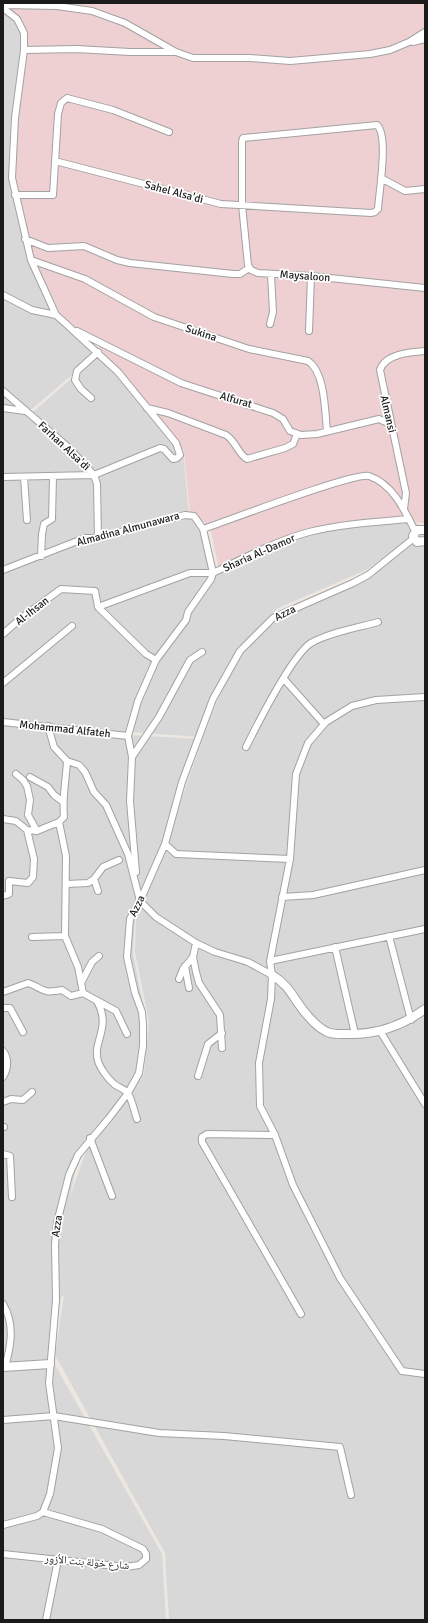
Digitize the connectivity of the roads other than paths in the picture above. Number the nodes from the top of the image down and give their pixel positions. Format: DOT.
graph roads {
  1 [pos="3,5"];
  2 [pos="3,8"];
  3 [pos="425,32"];
  4 [pos="425,39"];
  5 [pos="410,42"];
  6 [pos="24,50"];
  7 [pos="176,52"];
  8 [pos="168,132"];
  9 [pos="55,161"];
  10 [pos="382,178"];
  11 [pos="425,189"];
  12 [pos="15,195"];
  13 [pos="242,205"];
  14 [pos="25,239"];
  15 [pos="31,260"];
  16 [pos="249,268"];
  17 [pos="271,274"];
  18 [pos="311,276"];
  19 [pos="425,288"];
  20 [pos="3,295"];
  21 [pos="56,315"];
  22 [pos="270,324"];
  23 [pos="74,330"];
  24 [pos="309,331"];
  25 [pos="425,351"];
  26 [pos="98,352"];
  27 [pos="3,391"];
  28 [pos="91,398"];
  29 [pos="3,408"];
  30 [pos="147,408"];
  31 [pos="25,411"];
  32 [pos="328,431"];
  33 [pos="393,432"];
  34 [pos="297,434"];
  35 [pos="94,475"];
  36 [pos="53,476"];
  37 [pos="3,477"];
  38 [pos="24,477"];
  39 [pos="404,509"];
  40 [pos="409,519"];
  41 [pos="27,520"];
  42 [pos="203,529"];
  43 [pos="425,530"];
  44 [pos="414,535"];
  45 [pos="98,538"];
  46 [pos="425,541"];
  47 [pos="41,556"];
  48 [pos="3,570"];
  49 [pos="213,573"];
  50 [pos="98,607"];
  51 [pos="378,622"];
  52 [pos="72,626"];
  53 [pos="3,634"];
  54 [pos="202,652"];
  55 [pos="156,660"];
  56 [pos="284,679"];
  57 [pos="3,683"];
  58 [pos="425,697"];
  59 [pos="3,722"];
  60 [pos="324,724"];
  61 [pos="48,726"];
  62 [pos="128,736"];
  63 [pos="246,747"];
  64 [pos="132,757"];
  65 [pos="66,761"];
  66 [pos="16,774"];
  67 [pos="30,777"];
  68 [pos="62,801"];
  69 [pos="3,819"];
  70 [pos="59,822"];
  71 [pos="27,830"];
  72 [pos="37,832"];
  73 [pos="165,844"];
  74 [pos="290,859"];
  75 [pos="119,860"];
  76 [pos="425,870"];
  77 [pos="94,879"];
  78 [pos="67,884"];
  79 [pos="98,891"];
  80 [pos="3,896"];
  81 [pos="282,898"];
  82 [pos="140,901"];
  83 [pos="425,929"];
  84 [pos="65,936"];
  85 [pos="389,936"];
  86 [pos="32,937"];
  87 [pos="196,943"];
  88 [pos="335,947"];
  89 [pos="99,956"];
  90 [pos="193,957"];
  91 [pos="270,961"];
  92 [pos="185,966"];
  93 [pos="272,975"];
  94 [pos="178,980"];
  95 [pos="81,983"];
  96 [pos="189,988"];
  97 [pos="3,992"];
  98 [pos="83,993"];
  99 [pos="97,1001"];
  100 [pos="3,1008"];
  101 [pos="425,1009"];
  102 [pos="411,1020"];
  103 [pos="380,1031"];
  104 [pos="23,1032"];
  105 [pos="222,1033"];
  106 [pos="127,1034"];
  107 [pos="355,1034"];
  108 [pos="222,1048"];
  109 [pos="3,1051"];
  110 [pos="198,1076"];
  111 [pos="3,1077"];
  112 [pos="32,1092"];
  113 [pos="128,1093"];
  114 [pos="3,1102"];
  115 [pos="425,1104"];
  116 [pos="137,1118"];
  117 [pos="275,1135"];
  118 [pos="90,1138"];
  119 [pos="3,1154"];
  120 [pos="112,1196"];
  121 [pos="12,1197"];
  122 [pos="3,1304"];
  123 [pos="301,1314"];
  124 [pos="50,1364"];
  125 [pos="4,1367"];
  126 [pos="425,1374"];
  127 [pos="54,1416"];
  128 [pos="3,1420"];
  129 [pos="351,1495"];
  130 [pos="43,1512"];
  131 [pos="3,1525"];
  132 [pos="3,1554"];
  133 [pos="58,1560"];
  134 [pos="46,1620"];
  1 -- 7 [label="street"];
  2 -- 6 [label="street"];
  3 -- 5 [label="street"];
  4 -- 5 [label="street"];
  5 -- 7 [label="street"];
  6 -- 7 [label="street"];
  6 -- 12 [label="street"];
  8 -- 9 [label="street"];
  9 -- 12 [label="street"];
  9 -- 13 [label="street, Sahel Alsa'di"];
  10 -- 11 [label="street"];
  10 -- 13 [label="street, Sahel Alsa'di"];
  10 -- 13 [label="street"];
  12 -- 14 [label="street"];
  13 -- 16 [label="street"];
  14 -- 15 [label="street"];
  14 -- 16 [label="street"];
  15 -- 21 [label="street"];
  15 -- 32 [label="street, Sukina"];
  16 -- 17 [label="street, Maysaloon"];
  17 -- 18 [label="street, Maysaloon"];
  17 -- 22 [label="street"];
  18 -- 19 [label="street, Maysaloon"];
  18 -- 24 [label="street"];
  20 -- 21 [label="street"];
  21 -- 23 [label="street"];
  23 -- 26 [label="street"];
  23 -- 34 [label="street, Alfurat"];
  25 -- 33 [label="street, Almansi"];
  26 -- 28 [label="street"];
  26 -- 30 [label="street"];
  27 -- 31 [label="street, Farhan Alsa'di"];
  29 -- 31 [label="street"];
  30 -- 34 [label="street"];
  30 -- 35 [label="street"];
  31 -- 35 [label="street, Farhan Alsa'di"];
  32 -- 33 [label="street"];
  32 -- 34 [label="street"];
  33 -- 39 [label="street, Almansi"];
  35 -- 36 [label="street"];
  35 -- 45 [label="street, Farhan Alsa'di"];
  36 -- 38 [label="street"];
  36 -- 47 [label="street"];
  37 -- 38 [label="street"];
  38 -- 41 [label="street"];
  39 -- 40 [label="street"];
  39 -- 42 [label="street"];
  40 -- 44 [label="street"];
  40 -- 49 [label="street, Sharia Al-Damor"];
  42 -- 45 [label="street, Almadina Almunawara"];
  42 -- 49 [label="street"];
  43 -- 44 [label="street"];
  44 -- 46 [label="street"];
  44 -- 73 [label="street, Azza"];
  45 -- 47 [label="street, Almadina Almunawara"];
  47 -- 48 [label="street, Almadina Almunawara"];
  49 -- 50 [label="street"];
  49 -- 55 [label="street, Sharia Al-Damor"];
  50 -- 53 [label="street, Al-Ihsan"];
  50 -- 55 [label="street"];
  51 -- 56 [label="street"];
  52 -- 57 [label="street"];
  54 -- 64 [label="street"];
  55 -- 62 [label="street, Sharia Al-Damor"];
  56 -- 60 [label="street"];
  56 -- 63 [label="street"];
  58 -- 60 [label="street"];
  59 -- 61 [label="street, Mohammad Alfateh"];
  60 -- 74 [label="street"];
  61 -- 62 [label="street, Mohammad Alfateh"];
  61 -- 65 [label="street"];
  62 -- 64 [label="street, Sharia Al-Damor"];
  64 -- 82 [label="street, Sharia Al-Damor"];
  65 -- 68 [label="street"];
  65 -- 82 [label="street"];
  66 -- 72 [label="street"];
  67 -- 68 [label="street"];
  68 -- 70 [label="street"];
  69 -- 71 [label="street"];
  70 -- 72 [label="street"];
  70 -- 78 [label="street"];
  71 -- 72 [label="street"];
  71 -- 80 [label="street"];
  73 -- 74 [label="street"];
  73 -- 82 [label="street, Azza"];
  74 -- 81 [label="street"];
  75 -- 77 [label="street"];
  76 -- 81 [label="street"];
  77 -- 78 [label="street"];
  77 -- 79 [label="street"];
  78 -- 84 [label="street"];
  81 -- 91 [label="street"];
  82 -- 87 [label="street"];
  82 -- 113 [label="street, Azza"];
  83 -- 85 [label="street"];
  84 -- 86 [label="street"];
  84 -- 95 [label="street"];
  85 -- 88 [label="street"];
  85 -- 102 [label="street"];
  87 -- 90 [label="street"];
  87 -- 93 [label="street"];
  88 -- 91 [label="street"];
  88 -- 107 [label="street"];
  89 -- 95 [label="street"];
  90 -- 92 [label="street"];
  90 -- 105 [label="street"];
  91 -- 93 [label="street"];
  92 -- 94 [label="street"];
  92 -- 96 [label="street"];
  93 -- 107 [label="street"];
  93 -- 117 [label="street"];
  95 -- 98 [label="street"];
  97 -- 98 [label="street"];
  98 -- 99 [label="street"];
  99 -- 106 [label="street"];
  99 -- 113 [label="street"];
  100 -- 104 [label="street"];
  101 -- 102 [label="street"];
  102 -- 103 [label="street"];
  103 -- 107 [label="street"];
  103 -- 115 [label="street"];
  105 -- 108 [label="street"];
  105 -- 110 [label="street"];
  109 -- 111 [label="street"];
  112 -- 114 [label="street"];
  113 -- 116 [label="street"];
  113 -- 118 [label="street, Azza"];
  117 -- 123 [label="street"];
  117 -- 126 [label="street"];
  118 -- 120 [label="street"];
  118 -- 124 [label="street, Azza"];
  119 -- 121 [label="street"];
  122 -- 125 [label="street"];
  124 -- 125 [label="street"];
  124 -- 127 [label="street, Azza"];
  127 -- 128 [label="street"];
  127 -- 129 [label="street"];
  127 -- 130 [label="street, Azza"];
  130 -- 131 [label="street"];
  130 -- 133 [label="street, شارع خولة بنت الأزور"];
  132 -- 133 [label="street, شارع خولة بنت الأزور"];
  133 -- 134 [label="street"];
}
